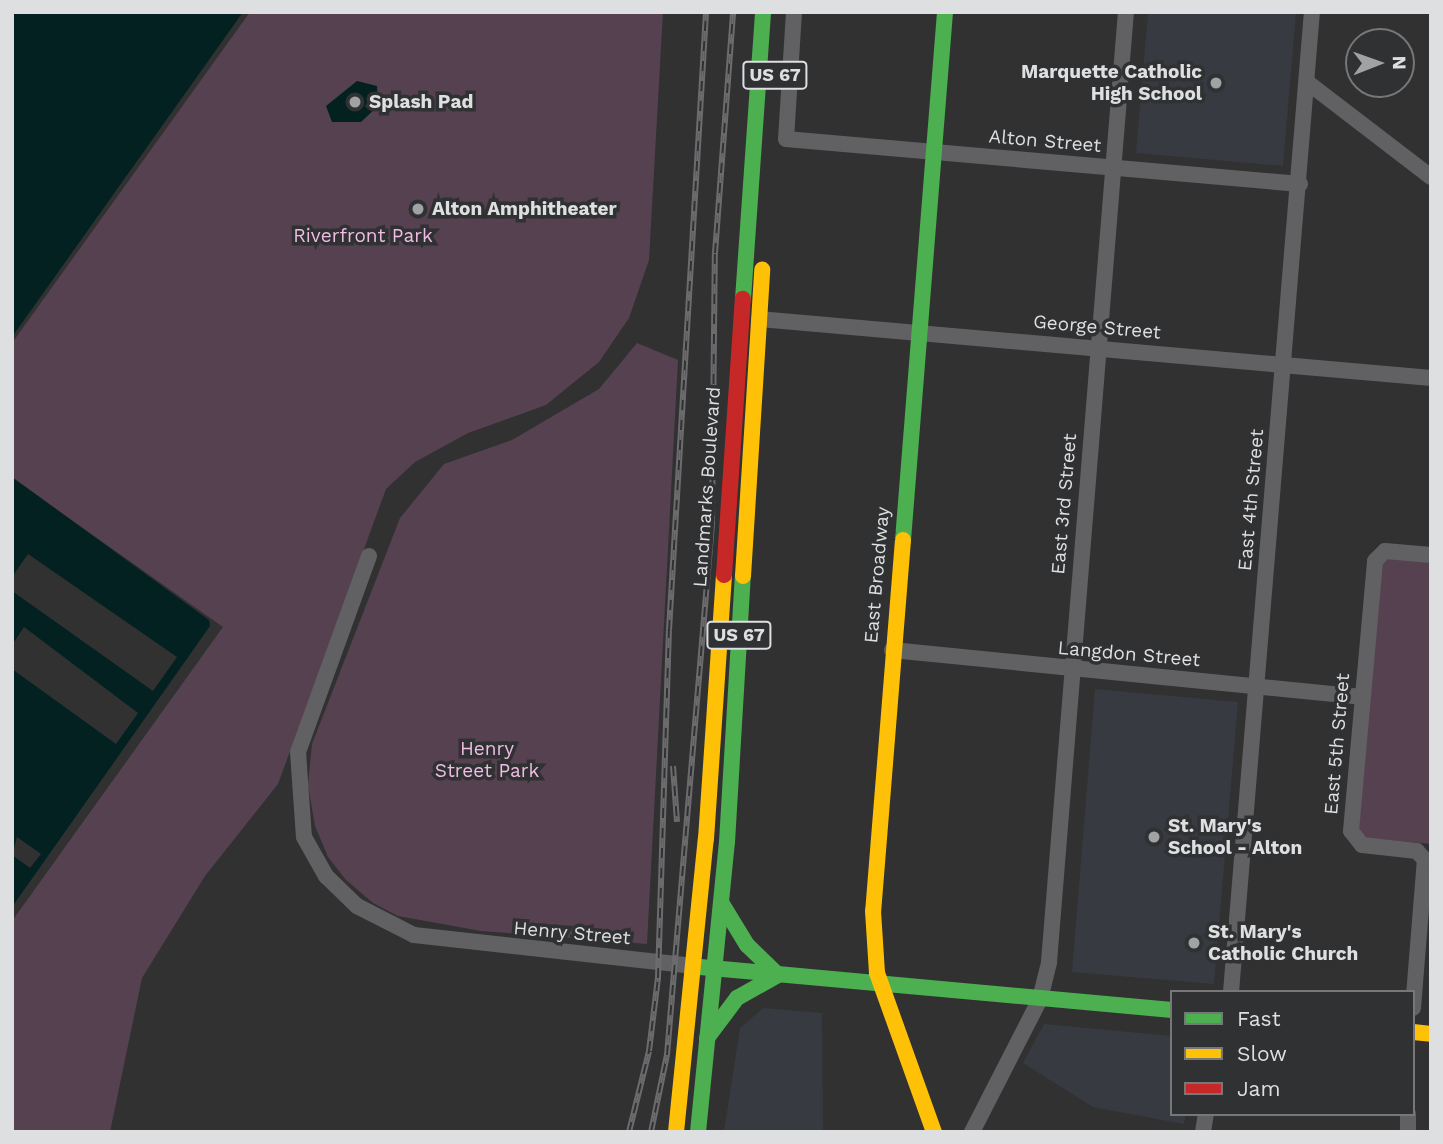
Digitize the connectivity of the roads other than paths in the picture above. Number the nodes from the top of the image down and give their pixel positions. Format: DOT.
graph roads {
  1 [pos="763,12"];
  2 [pos="779,12"];
  3 [pos="794,12"];
  4 [pos="944,12"];
  5 [pos="1126,12"];
  6 [pos="1312,12"];
  7 [pos="1307,82"];
  8 [pos="933,152"];
  9 [pos="1112,169"];
  10 [pos="1431,177"];
  11 [pos="1300,184"];
  12 [pos="759,319"];
  13 [pos="918,332"];
  14 [pos="1098,347"];
  15 [pos="1284,363"];
  16 [pos="1431,378"];
  17 [pos="1431,555"];
  18 [pos="369,556"];
  19 [pos="892,650"];
  20 [pos="1072,670"];
  21 [pos="1257,686"];
  22 [pos="1362,697"];
  23 [pos="722,904"];
  24 [pos="694,966"];
  25 [pos="716,970"];
  26 [pos="778,975"];
  27 [pos="881,984"];
  28 [pos="1231,990"];
  29 [pos="1414,990"];
  30 [pos="1041,999"];
  31 [pos="1170,1010"];
  32 [pos="707,1038"];
  33 [pos="676,1132"];
  34 [pos="698,1132"];
  35 [pos="934,1132"];
  36 [pos="972,1132"];
  1 -- 24 [label="main road, Landmarks Boulevard / US 67"];
  2 -- 12 [label="main road, US 67"];
  3 -- 8 [label="street, Alton Street"];
  4 -- 8 [label="main road, East Broadway"];
  5 -- 9 [label="street, East 3rd Street"];
  6 -- 7 [label="street, East 4th Street"];
  7 -- 10 [label="street"];
  7 -- 11 [label="street, East 4th Street"];
  8 -- 9 [label="street, Alton Street"];
  8 -- 13 [label="main road, East Broadway"];
  9 -- 11 [label="street, Alton Street"];
  9 -- 14 [label="street, East 3rd Street"];
  11 -- 15 [label="street, East 4th Street"];
  12 -- 13 [label="street, George Street"];
  12 -- 23 [label="main road, US 67"];
  13 -- 14 [label="street, George Street"];
  13 -- 19 [label="main road, East Broadway"];
  14 -- 15 [label="street, George Street"];
  14 -- 20 [label="street, East 3rd Street"];
  15 -- 16 [label="street, George Street"];
  15 -- 21 [label="street, East 4th Street"];
  17 -- 22 [label="street, East 5th Street"];
  18 -- 24 [label="street, Henry Street"];
  19 -- 20 [label="street, Langdon Street"];
  19 -- 27 [label="main road, East Broadway"];
  20 -- 21 [label="street, Langdon Street"];
  20 -- 30 [label="street, East 3rd Street"];
  21 -- 22 [label="street, Langdon Street"];
  21 -- 28 [label="street, East 4th Street"];
  22 -- 29 [label="street, East 5th Street"];
  23 -- 25 [label="main road, US 67"];
  23 -- 26 [label="main road"];
  24 -- 25 [label="main road, Henry Street"];
  24 -- 33 [label="main road, Landmarks Boulevard / US 67"];
  25 -- 26 [label="main road, Henry Street"];
  25 -- 32 [label="main road, US 67"];
  26 -- 27 [label="main road, Henry Street"];
  26 -- 32 [label="main road"];
  27 -- 30 [label="main road, Henry Street"];
  27 -- 35 [label="main road, East Broadway"];
  30 -- 31 [label="main road, Henry Street"];
  30 -- 36 [label="street, East 3rd Street"];
  32 -- 34 [label="main road, US 67"];
}
